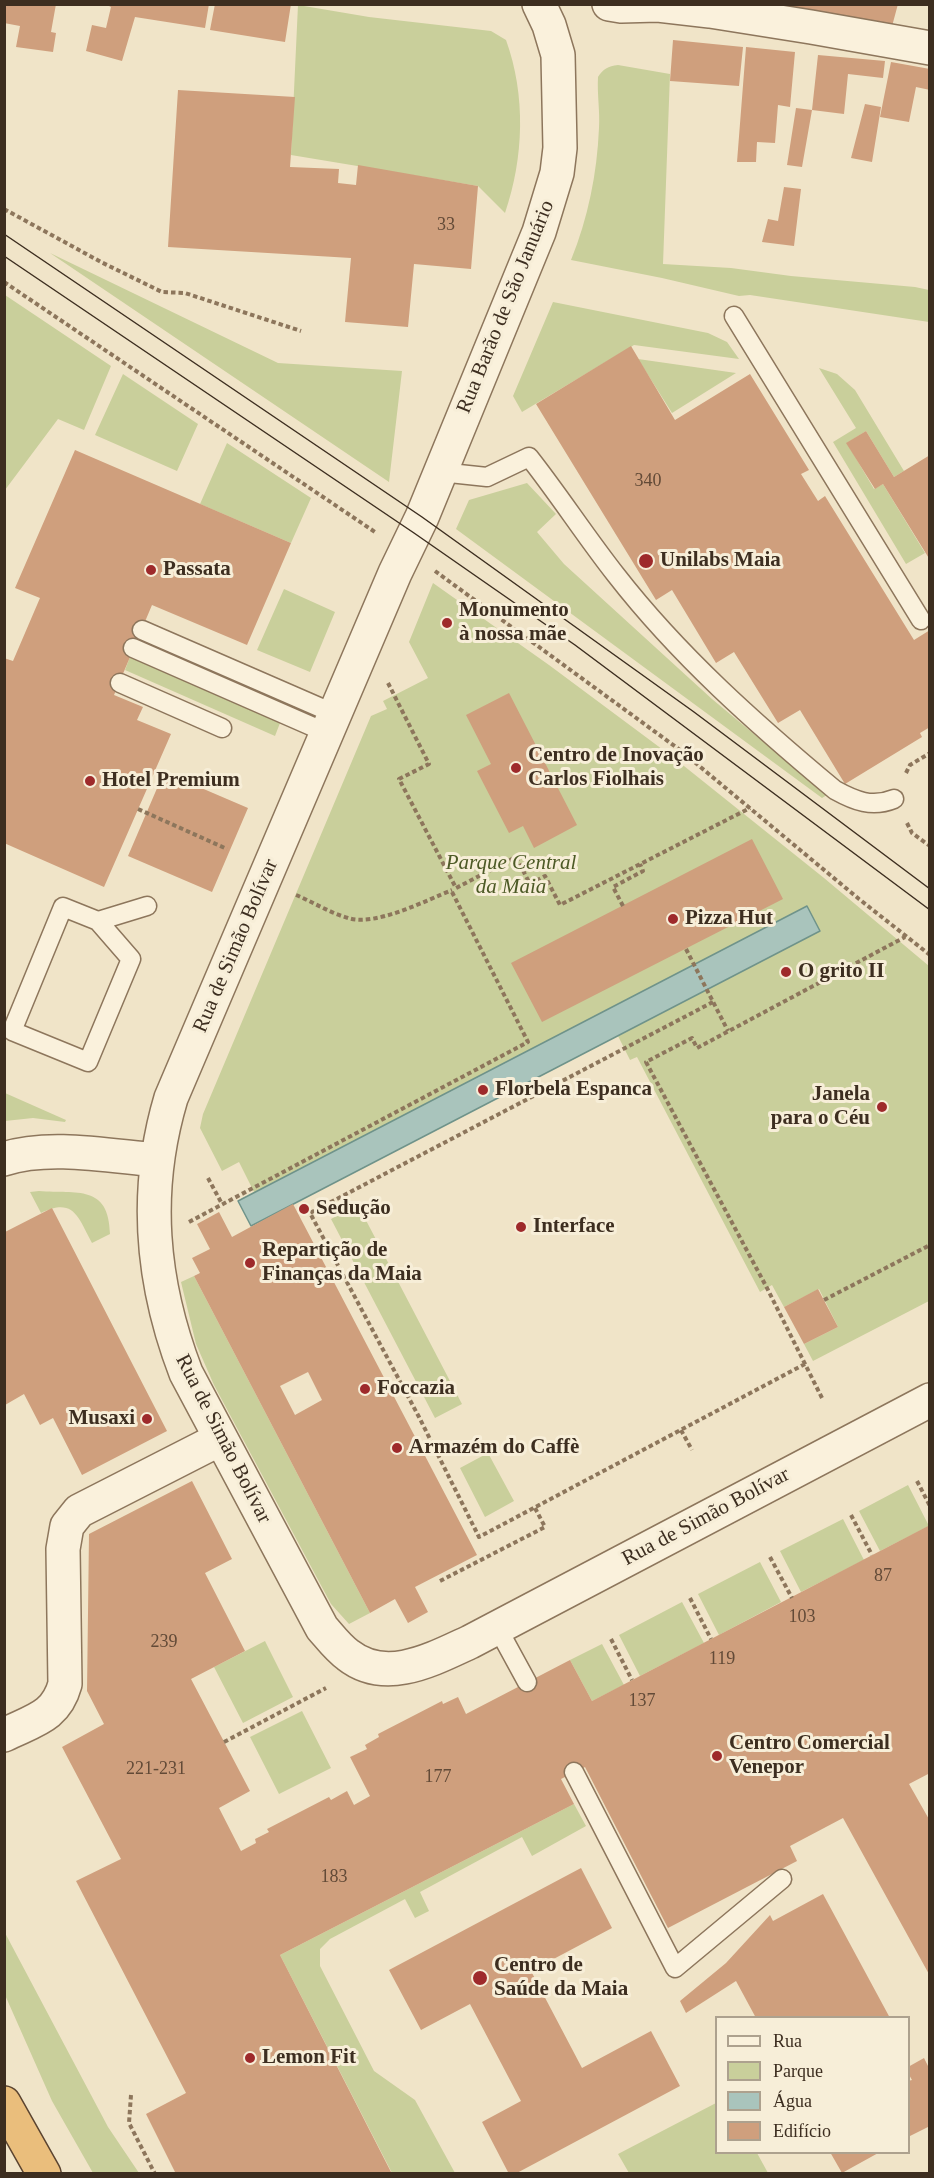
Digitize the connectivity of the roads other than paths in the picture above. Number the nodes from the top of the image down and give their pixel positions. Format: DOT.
graph roads {
  1 [pos="539,4"];
  2 [pos="609,4"];
  3 [pos="658,4"];
  4 [pos="930,48"];
  5 [pos="734,316"];
  6 [pos="440,472"];
  7 [pos="414,533"];
  8 [pos="921,620"];
  9 [pos="142,630"];
  10 [pos="134,648"];
  11 [pos="120,683"];
  12 [pos="331,724"];
  13 [pos="222,728"];
  14 [pos="894,799"];
  15 [pos="147,906"];
  16 [pos="98,921"];
  17 [pos="4,1159"];
  18 [pos="156,1160"];
  19 [pos="930,1400"];
  20 [pos="220,1439"];
  21 [pos="497,1627"];
  22 [pos="527,1683"];
  23 [pos="4,1735"];
  24 [pos="574,1772"];
  25 [pos="782,1879"];
  26 [pos="4,2103"];
  27 [pos="4,2146"];
  28 [pos="20,2174"];
  29 [pos="44,2174"];
  1 -- 6 [label="street, Rua Barão de São Januário"];
  2 -- 3 [label="street"];
  3 -- 4 [label="street"];
  5 -- 8 [label="lane"];
  6 -- 7 [label="street, Rua Barão de São Januário"];
  6 -- 14 [label="lane"];
  7 -- 12 [label="street, Rua de Simão Bolívar"];
  9 -- 12 [label="lane"];
  10 -- 12 [label="lane"];
  11 -- 13 [label="lane"];
  12 -- 18 [label="street, Rua de Simão Bolívar"];
  15 -- 16 [label="lane"];
  16 -- 16 [label="lane"];
  17 -- 18 [label="street"];
  18 -- 20 [label="street, Rua de Simão Bolívar"];
  19 -- 21 [label="street, Rua de Simão Bolívar"];
  20 -- 21 [label="street, Rua de Simão Bolívar"];
  20 -- 23 [label="street"];
  21 -- 22 [label="lane"];
  24 -- 25 [label="lane"];
  26 -- 29 [label="highway"];
  27 -- 28 [label="highway"];
}
